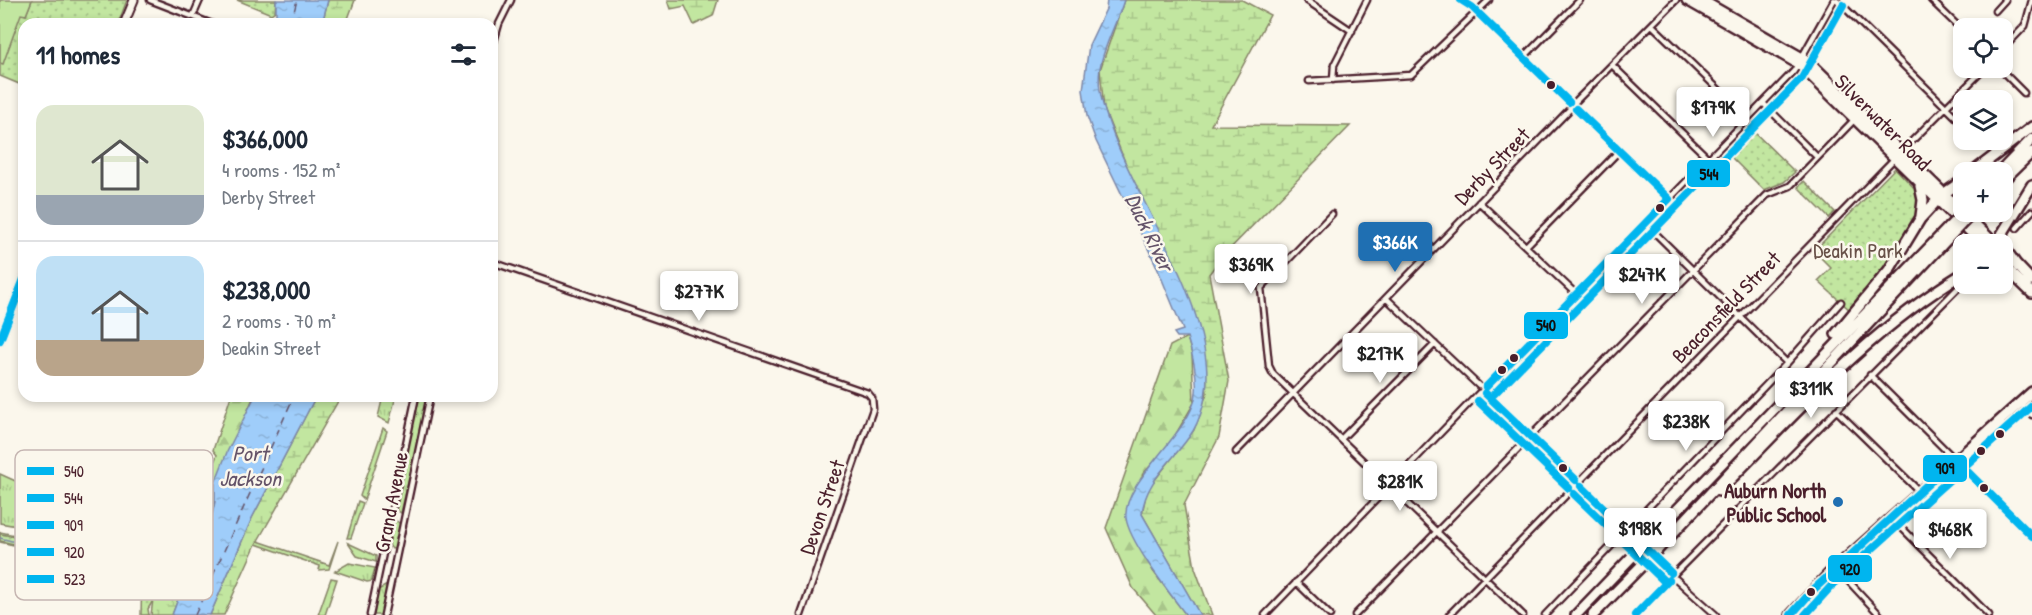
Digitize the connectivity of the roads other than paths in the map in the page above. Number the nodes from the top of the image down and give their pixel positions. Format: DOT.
graph roads {
  1 [pos="134,0"];
  2 [pos="150,0"];
  3 [pos="200,0"];
  4 [pos="511,0"];
  5 [pos="1306,0"];
  6 [pos="1367,0"];
  7 [pos="1461,0"];
  8 [pos="1489,0"];
  9 [pos="1580,0"];
  10 [pos="1676,0"];
  11 [pos="1687,0"];
  12 [pos="1701,0"];
  13 [pos="1836,0"];
  14 [pos="1931,0"];
  15 [pos="2005,0"];
  16 [pos="2032,0"];
  17 [pos="1995,11"];
  18 [pos="1477,12"];
  19 [pos="193,16"];
  20 [pos="126,18"];
  21 [pos="198,18"];
  22 [pos="2030,20"];
  23 [pos="1953,21"];
  24 [pos="1652,25"];
  25 [pos="498,27"];
  26 [pos="1352,31"];
  27 [pos="2013,40"];
  28 [pos="1524,57"];
  29 [pos="1801,61"];
  30 [pos="1613,66"];
  31 [pos="1975,78"];
  32 [pos="2009,78"];
  33 [pos="1333,80"];
  34 [pos="1309,81"];
  35 [pos="2024,93"];
  36 [pos="1572,102"];
  37 [pos="1763,103"];
  38 [pos="1946,107"];
  39 [pos="1573,109"];
  40 [pos="1953,114"];
  41 [pos="1748,118"];
  42 [pos="1855,119"];
  43 [pos="2032,127"];
  44 [pos="2032,139"];
  45 [pos="1619,151"];
  46 [pos="2032,152"];
  47 [pos="1896,154"];
  48 [pos="1817,157"];
  49 [pos="1708,158"];
  50 [pos="1986,162"];
  51 [pos="2010,162"];
  52 [pos="2013,170"];
  53 [pos="1921,178"];
  54 [pos="1953,182"];
  55 [pos="2032,184"];
  56 [pos="1953,188"];
  57 [pos="1940,197"];
  58 [pos="1669,199"];
  59 [pos="1479,202"];
  60 [pos="2032,211"];
  61 [pos="1332,214"];
  62 [pos="1920,219"];
  63 [pos="1956,222"];
  64 [pos="1960,222"];
  65 [pos="1645,223"];
  66 [pos="2017,228"];
  67 [pos="1950,230"];
  68 [pos="1974,234"];
  69 [pos="1983,234"];
  70 [pos="2000,234"];
  71 [pos="1526,246"];
  72 [pos="2013,262"];
  73 [pos="498,264"];
  74 [pos="2018,267"];
  75 [pos="1693,270"];
  76 [pos="2013,273"];
  77 [pos="2013,275"];
  78 [pos="1953,280"];
  79 [pos="2030,287"];
  80 [pos="1953,293"];
  81 [pos="18,294"];
  82 [pos="1576,294"];
  83 [pos="1386,298"];
  84 [pos="1841,302"];
  85 [pos="1740,315"];
  86 [pos="0,340"];
  87 [pos="1435,344"];
  88 [pos="1787,363"];
  89 [pos="1806,373"];
  90 [pos="1870,375"];
  91 [pos="1479,386"];
  92 [pos="1485,390"];
  93 [pos="2032,392"];
  94 [pos="1293,393"];
  95 [pos="1479,393"];
  96 [pos="2032,399"];
  97 [pos="415,402"];
  98 [pos="429,402"];
  99 [pos="2023,406"];
  100 [pos="1836,410"];
  101 [pos="2032,415"];
  102 [pos="1529,436"];
  103 [pos="1341,439"];
  104 [pos="1236,452"];
  105 [pos="1957,461"];
  106 [pos="1579,482"];
  107 [pos="1388,485"];
  108 [pos="1919,491"];
  109 [pos="391,515"];
  110 [pos="405,519"];
  111 [pos="1896,522"];
  112 [pos="1625,530"];
  113 [pos="1437,532"];
  114 [pos="2032,536"];
  115 [pos="1659,548"];
  116 [pos="384,551"];
  117 [pos="398,554"];
  118 [pos="1838,570"];
  119 [pos="1674,575"];
  120 [pos="1485,578"];
  121 [pos="1296,582"];
  122 [pos="371,615"];
  123 [pos="384,615"];
  124 [pos="801,615"];
  125 [pos="1265,615"];
  126 [pos="1330,615"];
  127 [pos="1355,615"];
  128 [pos="1449,615"];
  129 [pos="1523,615"];
  130 [pos="1545,615"];
  131 [pos="1576,615"];
  132 [pos="1593,615"];
  133 [pos="1635,615"];
  134 [pos="1716,615"];
  135 [pos="1791,615"];
  136 [pos="1800,615"];
  137 [pos="1880,615"];
  138 [pos="1989,615"];
  1 -- 20 [label="street"];
  2 -- 19 [label="street"];
  3 -- 19 [label="street"];
  4 -- 25 [label="street"];
  5 -- 26 [label="street"];
  6 -- 26 [label="street"];
  7 -- 18 [label="street"];
  8 -- 18 [label="street"];
  9 -- 28 [label="street"];
  10 -- 24 [label="street"];
  11 -- 29 [label="highway, Silverwater Road"];
  12 -- 29 [label="highway, Silverwater Road"];
  13 -- 29 [label="street"];
  13 -- 38 [label="street"];
  14 -- 23 [label="street"];
  15 -- 17 [label="street"];
  16 -- 22 [label="street"];
  18 -- 28 [label="street"];
  18 -- 33 [label="street"];
  19 -- 21 [label="street"];
  22 -- 27 [label="street"];
  24 -- 30 [label="street"];
  24 -- 41 [label="street"];
  26 -- 33 [label="street"];
  28 -- 36 [label="street"];
  29 -- 37 [label="street"];
  29 -- 42 [label="highway, Silverwater Road"];
  29 -- 47 [label="highway, Silverwater Road"];
  30 -- 36 [label="street"];
  30 -- 49 [label="street"];
  31 -- 38 [label="street, Beaconsfield Street"];
  32 -- 35 [label="street"];
  33 -- 34 [label="street"];
  36 -- 39 [label="street"];
  37 -- 41 [label="street"];
  37 -- 48 [label="street"];
  38 -- 40 [label="street"];
  38 -- 47 [label="street, Beaconsfield Street"];
  39 -- 45 [label="street"];
  39 -- 59 [label="street, Derby Street"];
  41 -- 49 [label="street"];
  42 -- 47 [label="highway, Silverwater Road"];
  42 -- 48 [label="street"];
  43 -- 50 [label="highway"];
  44 -- 51 [label="highway"];
  45 -- 58 [label="street"];
  45 -- 71 [label="street"];
  46 -- 52 [label="highway"];
  47 -- 53 [label="highway, Silverwater Road"];
  47 -- 85 [label="street, Beaconsfield Street"];
  48 -- 75 [label="street"];
  49 -- 58 [label="street"];
  53 -- 54 [label="highway"];
  53 -- 57 [label="highway, Silverwater Road"];
  53 -- 62 [label="highway"];
  55 -- 70 [label="highway"];
  55 -- 74 [label="highway"];
  56 -- 57 [label="highway"];
  57 -- 62 [label="highway"];
  57 -- 68 [label="highway, Silverwater Road"];
  57 -- 69 [label="highway, Silverwater Road"];
  58 -- 65 [label="street"];
  59 -- 71 [label="street"];
  59 -- 83 [label="street, Derby Street"];
  60 -- 66 [label="street"];
  61 -- 94 [label="street"];
  62 -- 89 [label="highway"];
  63 -- 67 [label="highway, bridge"];
  64 -- 67 [label="highway, bridge"];
  65 -- 75 [label="street"];
  65 -- 82 [label="street"];
  67 -- 89 [label="highway"];
  67 -- 115 [label="highway"];
  71 -- 82 [label="street"];
  72 -- 74 [label="highway"];
  73 -- 124 [label="street, Devon Street"];
  74 -- 79 [label="highway"];
  75 -- 85 [label="street"];
  75 -- 102 [label="street"];
  76 -- 79 [label="highway"];
  77 -- 79 [label="highway"];
  78 -- 115 [label="highway"];
  80 -- 90 [label="street"];
  81 -- 86 [label="street"];
  82 -- 92 [label="street"];
  83 -- 87 [label="street"];
  83 -- 94 [label="street, Derby Street"];
  84 -- 88 [label="street"];
  85 -- 88 [label="street"];
  85 -- 106 [label="street, Beaconsfield Street"];
  87 -- 91 [label="street"];
  87 -- 103 [label="street"];
  88 -- 112 [label="street"];
  89 -- 131 [label="highway"];
  90 -- 100 [label="street"];
  90 -- 105 [label="street"];
  91 -- 92 [label="street"];
  91 -- 95 [label="street"];
  92 -- 95 [label="street"];
  92 -- 102 [label="street"];
  93 -- 105 [label="highway"];
  94 -- 103 [label="street"];
  94 -- 104 [label="street, Derby Street"];
  95 -- 107 [label="street"];
  96 -- 99 [label="highway"];
  97 -- 109 [label="street, Grand Avenue"];
  98 -- 110 [label="street, Grand Avenue"];
  99 -- 101 [label="street"];
  99 -- 105 [label="highway"];
  100 -- 108 [label="street"];
  100 -- 119 [label="street"];
  102 -- 106 [label="street"];
  102 -- 113 [label="street"];
  103 -- 107 [label="street"];
  105 -- 108 [label="highway"];
  105 -- 111 [label="highway"];
  105 -- 114 [label="street"];
  106 -- 112 [label="street"];
  106 -- 120 [label="street"];
  107 -- 113 [label="street"];
  107 -- 121 [label="street"];
  108 -- 118 [label="highway"];
  109 -- 110 [label="street"];
  109 -- 116 [label="street, Grand Avenue"];
  110 -- 117 [label="street, Grand Avenue"];
  111 -- 118 [label="highway"];
  111 -- 138 [label="street"];
  112 -- 119 [label="street, bridge"];
  112 -- 130 [label="street"];
  113 -- 120 [label="street"];
  113 -- 127 [label="street"];
  115 -- 132 [label="highway"];
  116 -- 117 [label="street"];
  116 -- 122 [label="street, Grand Avenue"];
  117 -- 123 [label="street, Grand Avenue"];
  118 -- 135 [label="highway"];
  118 -- 136 [label="highway"];
  118 -- 137 [label="street"];
  119 -- 133 [label="street"];
  119 -- 134 [label="street"];
  120 -- 128 [label="street"];
  120 -- 129 [label="street"];
  121 -- 125 [label="street"];
  121 -- 126 [label="street"];
}
